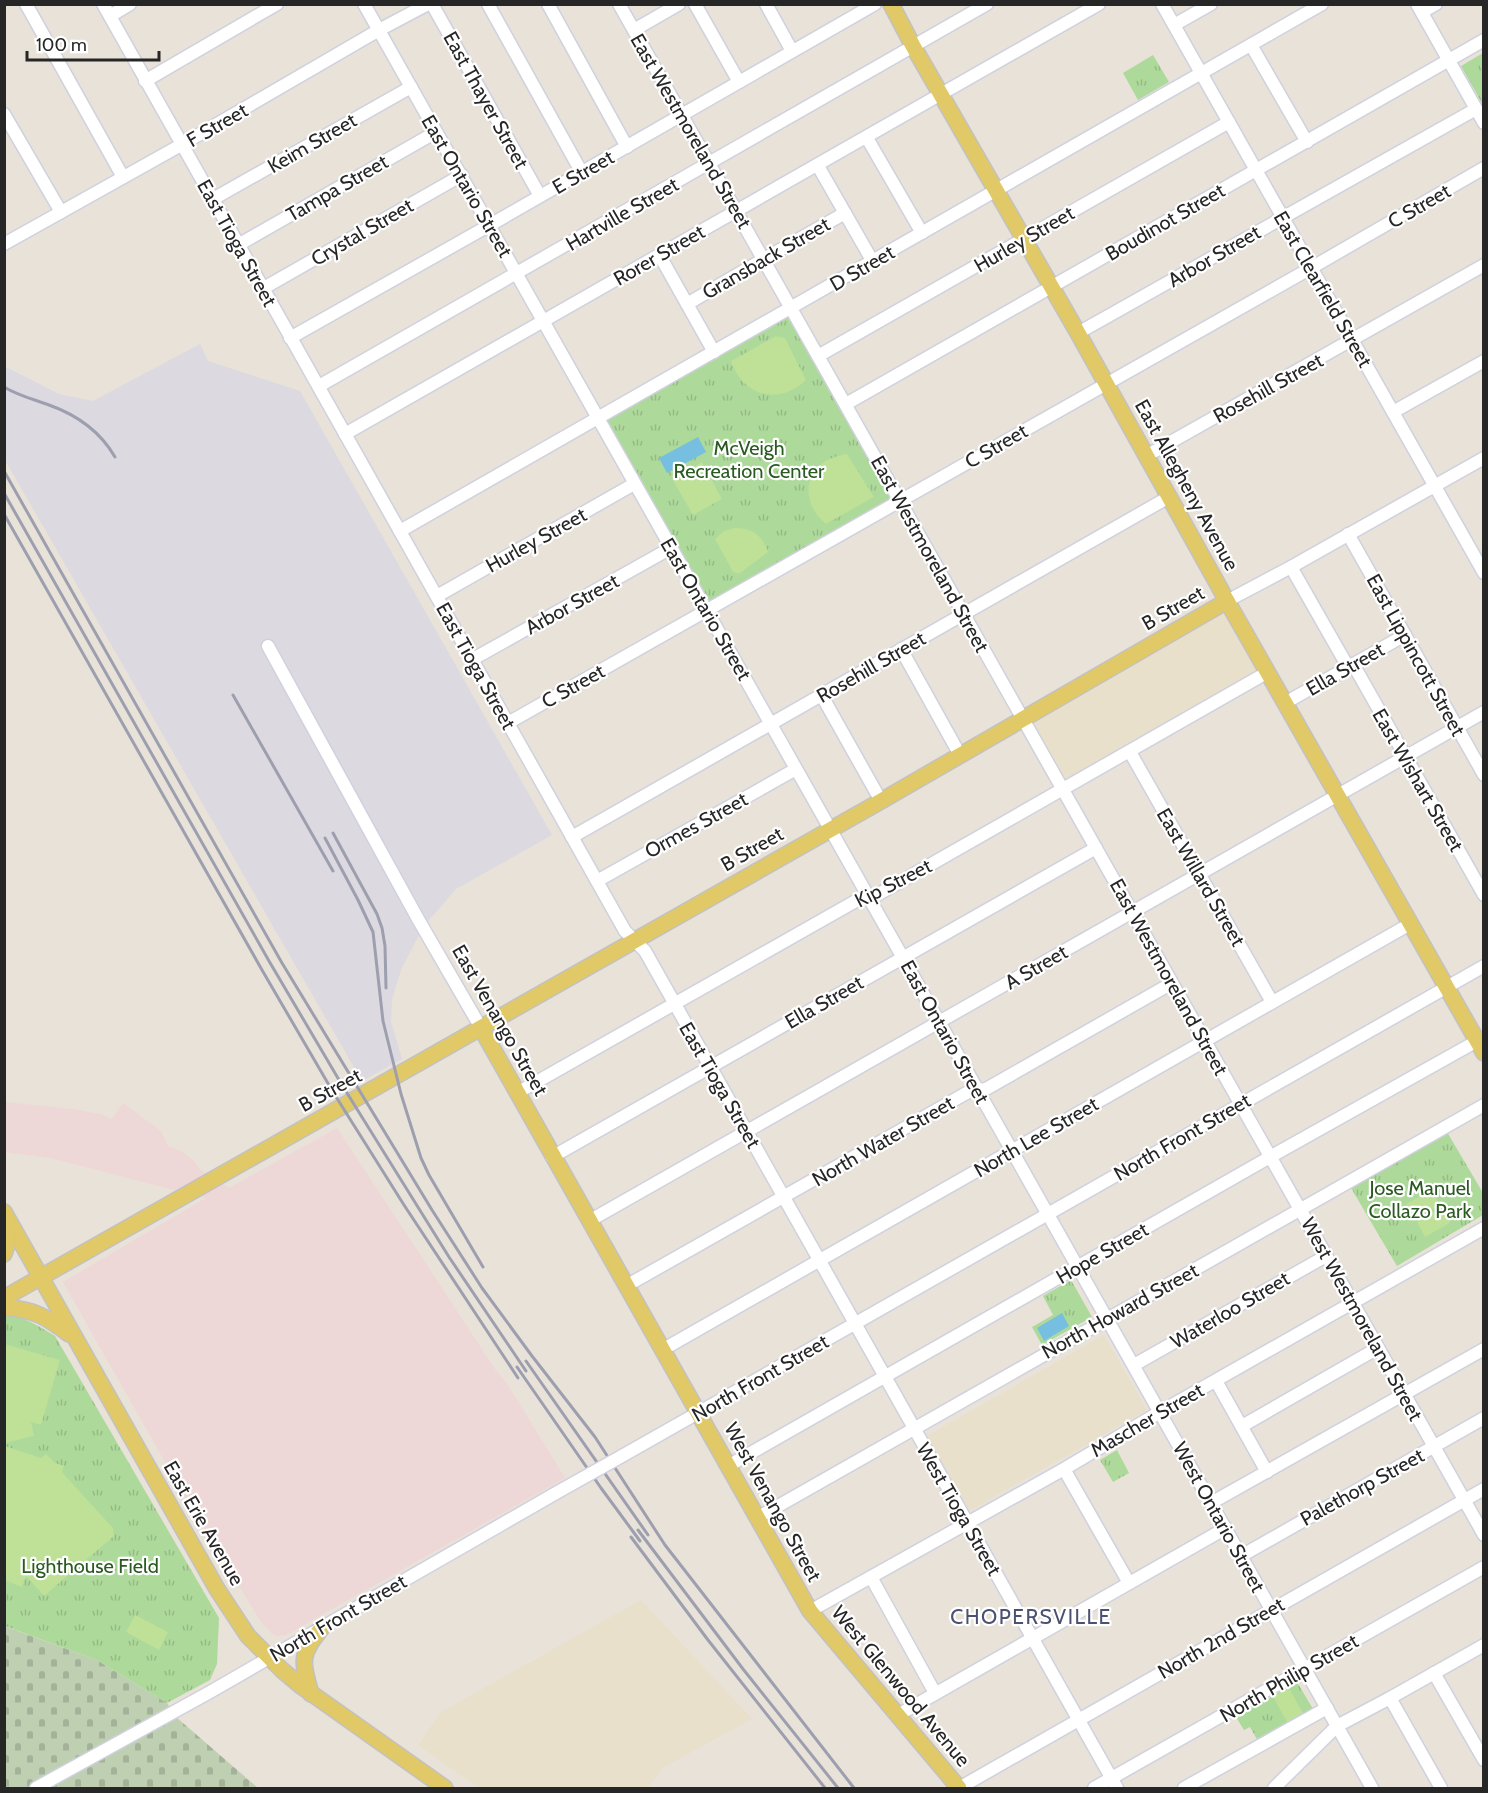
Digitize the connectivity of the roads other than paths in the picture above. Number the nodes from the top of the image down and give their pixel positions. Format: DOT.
graph roads {
  1 [pos="26,4"];
  2 [pos="103,4"];
  3 [pos="130,4"];
  4 [pos="278,4"];
  5 [pos="364,4"];
  6 [pos="430,4"];
  7 [pos="488,4"];
  8 [pos="548,4"];
  9 [pos="619,4"];
  10 [pos="679,4"];
  11 [pos="695,4"];
  12 [pos="766,4"];
  13 [pos="874,4"];
  14 [pos="891,4"];
  15 [pos="987,4"];
  16 [pos="1099,4"];
  17 [pos="1162,4"];
  18 [pos="1211,4"];
  19 [pos="1322,4"];
  20 [pos="1436,4"];
  21 [pos="1420,8"];
  22 [pos="110,16"];
  23 [pos="1174,25"];
  24 [pos="379,30"];
  25 [pos="634,30"];
  26 [pos="1484,40"];
  27 [pos="1251,45"];
  28 [pos="913,46"];
  29 [pos="792,51"];
  30 [pos="1449,60"];
  31 [pos="1201,74"];
  32 [pos="145,81"];
  33 [pos="739,82"];
  34 [pos="411,87"];
  35 [pos="941,94"];
  36 [pos="1476,109"];
  37 [pos="4,114"];
  38 [pos="681,116"];
  39 [pos="1229,122"];
  40 [pos="1484,123"];
  41 [pos="436,132"];
  42 [pos="867,138"];
  43 [pos="1307,142"];
  44 [pos="181,145"];
  45 [pos="627,147"];
  46 [pos="709,164"];
  47 [pos="818,166"];
  48 [pos="1484,168"];
  49 [pos="1256,170"];
  50 [pos="582,173"];
  51 [pos="462,175"];
  52 [pos="123,177"];
  53 [pos="996,190"];
  54 [pos="540,196"];
  55 [pos="213,199"];
  56 [pos="736,211"];
  57 [pos="61,212"];
  58 [pos="845,213"];
  59 [pos="1283,218"];
  60 [pos="490,225"];
  61 [pos="922,233"];
  62 [pos="1023,239"];
  63 [pos="4,244"];
  64 [pos="238,245"];
  65 [pos="660,256"];
  66 [pos="764,258"];
  67 [pos="873,262"];
  68 [pos="1484,265"];
  69 [pos="1311,268"];
  70 [pos="516,274"];
  71 [pos="1051,287"];
  72 [pos="262,289"];
  73 [pos="687,304"];
  74 [pos="791,308"];
  75 [pos="544,321"];
  76 [pos="1078,333"];
  77 [pos="290,338"];
  78 [pos="1353,340"];
  79 [pos="714,352"];
  80 [pos="818,356"];
  81 [pos="1484,361"];
  82 [pos="1106,384"];
  83 [pos="319,386"];
  84 [pos="846,404"];
  85 [pos="1394,412"];
  86 [pos="597,418"];
  87 [pos="345,434"];
  88 [pos="1146,456"];
  89 [pos="1484,458"];
  90 [pos="634,484"];
  91 [pos="1434,485"];
  92 [pos="1169,497"];
  93 [pos="900,501"];
  94 [pos="400,531"];
  95 [pos="1348,534"];
  96 [pos="671,548"];
  97 [pos="1291,567"];
  98 [pos="1484,573"];
  99 [pos="437,596"];
  100 [pos="1227,601"];
  101 [pos="707,611"];
  102 [pos="964,614"];
  103 [pos="1405,635"];
  104 [pos="268,646"];
  105 [pos="901,649"];
  106 [pos="473,659"];
  107 [pos="1350,666"];
  108 [pos="1268,672"];
  109 [pos="822,696"];
  110 [pos="1286,703"];
  111 [pos="1484,712"];
  112 [pos="1024,719"];
  113 [pos="508,723"];
  114 [pos="770,723"];
  115 [pos="1457,728"];
  116 [pos="1130,752"];
  117 [pos="960,755"];
  118 [pos="1406,757"];
  119 [pos="796,769"];
  120 [pos="1484,775"];
  121 [pos="1063,789"];
  122 [pos="1338,795"];
  123 [pos="881,801"];
  124 [pos="830,828"];
  125 [pos="572,837"];
  126 [pos="1096,848"];
  127 [pos="1199,874"];
  128 [pos="597,880"];
  129 [pos="1484,895"];
  130 [pos="869,896"];
  131 [pos="1133,913"];
  132 [pos="1410,924"];
  133 [pos="635,939"];
  134 [pos="903,957"];
  135 [pos="1484,966"];
  136 [pos="1172,983"];
  137 [pos="1446,987"];
  138 [pos="1272,1002"];
  139 [pos="674,1004"];
  140 [pos="940,1022"];
  141 [pos="481,1028"];
  142 [pos="1205,1041"];
  143 [pos="1480,1047"];
  144 [pos="710,1066"];
  145 [pos="978,1091"];
  146 [pos="517,1093"];
  147 [pos="1240,1104"];
  148 [pos="1484,1105"];
  149 [pos="746,1131"];
  150 [pos="1012,1150"];
  151 [pos="552,1157"];
  152 [pos="1270,1157"];
  153 [pos="783,1197"];
  154 [pos="1300,1209"];
  155 [pos="4,1214"];
  156 [pos="1048,1214"];
  157 [pos="589,1221"];
  158 [pos="1484,1228"];
  159 [pos="4,1254"];
  160 [pos="1326,1256"];
  161 [pos="819,1261"];
  162 [pos="1078,1267"];
  163 [pos="41,1277"];
  164 [pos="626,1286"];
  165 [pos="4,1298"];
  166 [pos="1352,1302"];
  167 [pos="4,1307"];
  168 [pos="1107,1319"];
  169 [pos="855,1324"];
  170 [pos="80,1347"];
  171 [pos="1378,1348"];
  172 [pos="1484,1349"];
  173 [pos="662,1350"];
  174 [pos="1134,1365"];
  175 [pos="885,1378"];
  176 [pos="1216,1381"];
  177 [pos="1404,1394"];
  178 [pos="1160,1412"];
  179 [pos="698,1413"];
  180 [pos="1484,1418"];
  181 [pos="1242,1426"];
  182 [pos="914,1429"];
  183 [pos="1434,1447"];
  184 [pos="728,1466"];
  185 [pos="1064,1469"];
  186 [pos="1267,1472"];
  187 [pos="1484,1489"];
  188 [pos="1464,1500"];
  189 [pos="1211,1503"];
  190 [pos="757,1518"];
  191 [pos="967,1522"];
  192 [pos="1226,1528"];
  193 [pos="1484,1535"];
  194 [pos="1241,1556"];
  195 [pos="1484,1567"];
  196 [pos="871,1577"];
  197 [pos="1130,1583"];
  198 [pos="1271,1610"];
  199 [pos="810,1611"];
  200 [pos="323,1626"];
  201 [pos="1032,1638"];
  202 [pos="1482,1649"];
  203 [pos="268,1658"];
  204 [pos="1305,1669"];
  205 [pos="1434,1673"];
  206 [pos="935,1693"];
  207 [pos="311,1694"];
  208 [pos="1390,1698"];
  209 [pos="1327,1708"];
  210 [pos="898,1715"];
  211 [pos="1078,1719"];
  212 [pos="1337,1726"];
  213 [pos="1484,1760"];
  214 [pos="1114,1784"];
  215 [pos="36,1788"];
  216 [pos="445,1788"];
  217 [pos="959,1788"];
  218 [pos="1094,1788"];
  219 [pos="1184,1788"];
  220 [pos="1274,1788"];
  221 [pos="1372,1788"];
  222 [pos="1441,1788"];
  1 -- 52 [label="street"];
  2 -- 22 [label="street, East Tioga Street"];
  3 -- 22 [label="street"];
  4 -- 32 [label="street"];
  5 -- 24 [label="street, East Ontario Street"];
  6 -- 24 [label="street, F Street"];
  6 -- 54 [label="street, East Thayer Street"];
  7 -- 50 [label="street"];
  8 -- 45 [label="street"];
  9 -- 25 [label="street, East Westmoreland Street"];
  10 -- 25 [label="street"];
  11 -- 33 [label="street"];
  12 -- 29 [label="street"];
  13 -- 29 [label="street, E Street"];
  14 -- 28 [label="main road, East Allegheny Avenue"];
  15 -- 28 [label="street, Hartville Street"];
  16 -- 35 [label="street, Rorer Street"];
  17 -- 23 [label="street, East Clearfield Street"];
  18 -- 23 [label="street"];
  19 -- 27 [label="street, D Street"];
  20 -- 21 [label="street"];
  21 -- 30 [label="street"];
  22 -- 32 [label="street, East Tioga Street"];
  23 -- 31 [label="street, East Clearfield Street"];
  24 -- 34 [label="street, East Ontario Street"];
  24 -- 44 [label="street, F Street"];
  25 -- 38 [label="street, East Westmoreland Street"];
  26 -- 30 [label="street, Boudinot Street"];
  27 -- 31 [label="street, D Street"];
  27 -- 43 [label="street"];
  28 -- 35 [label="main road, East Allegheny Avenue"];
  28 -- 46 [label="street, Hartville Street"];
  29 -- 33 [label="street, E Street"];
  30 -- 36 [label="street"];
  30 -- 43 [label="street, Boudinot Street"];
  31 -- 39 [label="street, East Clearfield Street"];
  31 -- 53 [label="street, D Street"];
  32 -- 44 [label="street, East Tioga Street"];
  33 -- 38 [label="street, E Street"];
  34 -- 41 [label="street, East Ontario Street"];
  34 -- 55 [label="street, Keim Street"];
  35 -- 42 [label="street, Rorer Street"];
  35 -- 53 [label="main road, East Allegheny Avenue"];
  36 -- 40 [label="street"];
  36 -- 59 [label="street, Arbor Street"];
  37 -- 57 [label="street"];
  38 -- 45 [label="street, E Street"];
  38 -- 46 [label="street, East Westmoreland Street"];
  39 -- 49 [label="street, East Clearfield Street"];
  39 -- 62 [label="street, Hurley Street"];
  41 -- 51 [label="street, East Ontario Street"];
  41 -- 64 [label="street, Tampa Street"];
  42 -- 47 [label="street, Rorer Street"];
  42 -- 61 [label="street"];
  43 -- 49 [label="street, Boudinot Street"];
  44 -- 52 [label="street, F Street"];
  44 -- 55 [label="street, East Tioga Street"];
  45 -- 50 [label="street, E Street"];
  46 -- 56 [label="street, East Westmoreland Street"];
  46 -- 70 [label="street, Hartville Street"];
  47 -- 56 [label="street, Rorer Street"];
  47 -- 58 [label="street"];
  48 -- 69 [label="street, C Street"];
  49 -- 59 [label="street, East Clearfield Street"];
  49 -- 71 [label="street, Boudinot Street"];
  50 -- 54 [label="street, E Street"];
  51 -- 60 [label="street, East Ontario Street"];
  51 -- 72 [label="street, Crystal Street"];
  52 -- 57 [label="street, F Street"];
  53 -- 61 [label="street, D Street"];
  53 -- 62 [label="main road, East Allegheny Avenue"];
  54 -- 60 [label="street, E Street"];
  55 -- 64 [label="street, East Tioga Street"];
  56 -- 65 [label="street, Rorer Street"];
  56 -- 66 [label="street, East Westmoreland Street"];
  57 -- 63 [label="street, F Street"];
  58 -- 66 [label="street, Gransback Street"];
  58 -- 67 [label="street"];
  59 -- 69 [label="street, East Clearfield Street"];
  59 -- 76 [label="street, Arbor Street"];
  60 -- 70 [label="street, East Ontario Street"];
  60 -- 77 [label="street, E Street"];
  61 -- 67 [label="street, D Street"];
  62 -- 71 [label="main road, East Allegheny Avenue"];
  62 -- 80 [label="street, Hurley Street"];
  64 -- 72 [label="street, East Tioga Street"];
  65 -- 73 [label="street"];
  65 -- 75 [label="street, Rorer Street"];
  66 -- 73 [label="street, Gransback Street"];
  66 -- 74 [label="street, East Westmoreland Street"];
  67 -- 74 [label="street, D Street"];
  68 -- 78 [label="street, Rosehill Street"];
  69 -- 78 [label="street, East Clearfield Street"];
  69 -- 82 [label="street, C Street"];
  70 -- 75 [label="street, East Ontario Street"];
  70 -- 83 [label="street, Hartville Street"];
  71 -- 76 [label="main road, East Allegheny Avenue"];
  71 -- 84 [label="street, Boudinot Street"];
  72 -- 77 [label="street, East Tioga Street"];
  73 -- 79 [label="street"];
  74 -- 79 [label="street, D Street"];
  74 -- 80 [label="street, East Westmoreland Street"];
  75 -- 86 [label="street, East Ontario Street"];
  75 -- 87 [label="street, Rorer Street"];
  76 -- 82 [label="main road, East Allegheny Avenue"];
  77 -- 83 [label="street, East Tioga Street"];
  78 -- 85 [label="street, East Clearfield Street"];
  78 -- 88 [label="street, Rosehill Street"];
  79 -- 86 [label="street, D Street"];
  80 -- 84 [label="street, East Westmoreland Street"];
  81 -- 85 [label="street"];
  82 -- 88 [label="main road, East Allegheny Avenue"];
  82 -- 93 [label="street, C Street"];
  83 -- 87 [label="street, East Tioga Street"];
  84 -- 93 [label="street, East Westmoreland Street"];
  85 -- 91 [label="street, East Clearfield Street"];
  86 -- 90 [label="street, East Ontario Street"];
  86 -- 94 [label="street, D Street"];
  87 -- 94 [label="street, East Tioga Street"];
  88 -- 92 [label="main road, East Allegheny Avenue"];
  89 -- 91 [label="street, B Street"];
  90 -- 96 [label="street, East Ontario Street"];
  90 -- 99 [label="street, Hurley Street"];
  91 -- 95 [label="street, B Street"];
  91 -- 98 [label="street, East Clearfield Street"];
  92 -- 100 [label="main road, East Allegheny Avenue"];
  92 -- 102 [label="street, Rosehill Street"];
  93 -- 101 [label="street, C Street"];
  93 -- 102 [label="street, East Westmoreland Street"];
  94 -- 99 [label="street, East Tioga Street"];
  95 -- 97 [label="street, B Street"];
  95 -- 103 [label="street, East Lippincott Street"];
  96 -- 101 [label="street, East Ontario Street"];
  96 -- 106 [label="street, Arbor Street"];
  97 -- 100 [label="street, B Street"];
  97 -- 107 [label="street, East Wishart Street"];
  99 -- 106 [label="street, East Tioga Street"];
  100 -- 108 [label="main road, East Allegheny Avenue"];
  100 -- 112 [label="main road, B Street"];
  101 -- 113 [label="street, C Street"];
  101 -- 114 [label="street, East Ontario Street"];
  102 -- 105 [label="street, Rosehill Street"];
  102 -- 112 [label="street, East Westmoreland Street"];
  103 -- 107 [label="street, Ella Street"];
  103 -- 115 [label="street, East Lippincott Street"];
  104 -- 141 [label="street, East Venango Street"];
  105 -- 109 [label="street, Rosehill Street"];
  105 -- 117 [label="street"];
  106 -- 113 [label="street, East Tioga Street"];
  107 -- 110 [label="street, Ella Street"];
  107 -- 118 [label="street, East Wishart Street"];
  108 -- 110 [label="main road, East Allegheny Avenue"];
  108 -- 116 [label="street, Kip Street"];
  109 -- 114 [label="street, Rosehill Street"];
  109 -- 123 [label="street"];
  110 -- 122 [label="main road, East Allegheny Avenue"];
  111 -- 115 [label="street, A Street"];
  112 -- 117 [label="main road, B Street"];
  112 -- 121 [label="street, East Westmoreland Street"];
  113 -- 125 [label="street, East Tioga Street"];
  114 -- 119 [label="street, East Ontario Street"];
  114 -- 125 [label="street, Rosehill Street"];
  115 -- 118 [label="street, A Street"];
  115 -- 120 [label="street, East Lippincott Street"];
  116 -- 121 [label="street, Kip Street"];
  116 -- 127 [label="street, East Willard Street"];
  117 -- 123 [label="main road, B Street"];
  118 -- 122 [label="street, A Street"];
  118 -- 129 [label="street, East Wishart Street"];
  119 -- 124 [label="street, East Ontario Street"];
  119 -- 128 [label="street, Ormes Street"];
  121 -- 126 [label="street, East Westmoreland Street"];
  121 -- 130 [label="street, Kip Street"];
  122 -- 127 [label="street, A Street"];
  122 -- 132 [label="main road, East Allegheny Avenue"];
  123 -- 124 [label="main road, B Street"];
  124 -- 130 [label="street, East Ontario Street"];
  124 -- 133 [label="main road, B Street"];
  125 -- 128 [label="street, East Tioga Street"];
  126 -- 131 [label="street, East Westmoreland Street"];
  126 -- 134 [label="street, Ella Street"];
  127 -- 131 [label="street, A Street"];
  127 -- 138 [label="street, East Willard Street"];
  128 -- 133 [label="street, East Tioga Street"];
  130 -- 134 [label="street, East Ontario Street"];
  130 -- 139 [label="street, Kip Street"];
  131 -- 136 [label="street, East Westmoreland Street"];
  131 -- 140 [label="street, A Street"];
  132 -- 137 [label="main road, East Allegheny Avenue"];
  132 -- 138 [label="street, North Lee Street"];
  133 -- 139 [label="street, East Tioga Street"];
  133 -- 141 [label="main road, B Street"];
  134 -- 140 [label="street, East Ontario Street"];
  134 -- 144 [label="street, Ella Street"];
  135 -- 137 [label="street, North Front Street"];
  136 -- 142 [label="street, East Westmoreland Street"];
  136 -- 145 [label="street, North Water Street"];
  137 -- 143 [label="main road, East Allegheny Avenue"];
  137 -- 147 [label="street, North Front Street"];
  138 -- 142 [label="street, North Lee Street"];
  139 -- 144 [label="street, East Tioga Street"];
  139 -- 146 [label="street, Kip Street"];
  140 -- 145 [label="street, East Ontario Street"];
  140 -- 149 [label="street, A Street"];
  141 -- 146 [label="main road, East Venango Street"];
  141 -- 163 [label="main road, B Street"];
  142 -- 147 [label="street, East Westmoreland Street"];
  142 -- 150 [label="street, North Lee Street"];
  143 -- 152 [label="street, Hope Street"];
  144 -- 149 [label="street, East Tioga Street"];
  144 -- 151 [label="street, Ella Street"];
  145 -- 150 [label="street, East Ontario Street"];
  145 -- 153 [label="street, North Water Street"];
  146 -- 151 [label="main road, East Venango Street"];
  147 -- 152 [label="street, West Westmoreland Street"];
  147 -- 156 [label="street, North Front Street"];
  148 -- 154 [label="street, North Howard Street"];
  149 -- 153 [label="street, East Tioga Street"];
  149 -- 157 [label="street, A Street"];
  150 -- 156 [label="street, East Ontario Street"];
  150 -- 161 [label="street, North Lee Street"];
  151 -- 157 [label="main road, East Venango Street"];
  152 -- 154 [label="street, West Westmoreland Street"];
  152 -- 162 [label="street, Hope Street"];
  153 -- 161 [label="street, East Tioga Street"];
  153 -- 164 [label="street, North Water Street"];
  154 -- 160 [label="street, West Westmoreland Street"];
  154 -- 168 [label="street, North Howard Street"];
  155 -- 159 [label="main road"];
  155 -- 163 [label="main road, East Erie Avenue"];
  156 -- 162 [label="street, West Ontario Street"];
  156 -- 169 [label="street, North Front Street"];
  157 -- 164 [label="main road, East Venango Street"];
  158 -- 166 [label="street, Mascher Street"];
  160 -- 166 [label="street, West Westmoreland Street"];
  160 -- 174 [label="street, Waterloo Street"];
  161 -- 169 [label="street, East Tioga Street"];
  161 -- 173 [label="street, North Lee Street"];
  162 -- 168 [label="street, West Ontario Street"];
  162 -- 175 [label="street, Hope Street"];
  163 -- 165 [label="main road, B Street"];
  163 -- 170 [label="main road, East Erie Avenue"];
  164 -- 173 [label="main road, East Venango Street"];
  166 -- 171 [label="street, West Westmoreland Street"];
  166 -- 176 [label="street, Mascher Street"];
  167 -- 170 [label="main road"];
  168 -- 174 [label="street, West Ontario Street"];
  168 -- 182 [label="street, North Howard Street"];
  169 -- 175 [label="street, West Tioga Street"];
  169 -- 179 [label="street, North Front Street"];
  170 -- 203 [label="main road, East Erie Avenue"];
  171 -- 177 [label="street, West Westmoreland Street"];
  171 -- 181 [label="street"];
  172 -- 177 [label="street"];
  173 -- 179 [label="main road, East Venango Street"];
  174 -- 178 [label="street, West Ontario Street"];
  175 -- 182 [label="street, West Tioga Street"];
  175 -- 184 [label="street, Hope Street"];
  176 -- 178 [label="street, Mascher Street"];
  176 -- 181 [label="street"];
  177 -- 183 [label="street, West Westmoreland Street"];
  177 -- 186 [label="street"];
  178 -- 185 [label="street, Mascher Street"];
  178 -- 189 [label="street, West Ontario Street"];
  179 -- 184 [label="main road, West Venango Street"];
  179 -- 200 [label="street, North Front Street, bridge"];
  180 -- 183 [label="street, Palethorp Street"];
  181 -- 186 [label="street"];
  182 -- 190 [label="street, North Howard Street"];
  182 -- 191 [label="street, West Tioga Street"];
  183 -- 188 [label="street, West Westmoreland Street"];
  183 -- 194 [label="street, Palethorp Street"];
  184 -- 190 [label="main road, West Venango Street"];
  185 -- 191 [label="street, Mascher Street"];
  185 -- 197 [label="street"];
  186 -- 189 [label="street"];
  187 -- 188 [label="street, North 2nd Street"];
  188 -- 193 [label="street, West Westmoreland Street"];
  188 -- 198 [label="street, North 2nd Street"];
  189 -- 192 [label="street, West Ontario Street"];
  190 -- 199 [label="main road, West Venango Street"];
  191 -- 196 [label="street, Mascher Street"];
  191 -- 201 [label="street, West Tioga Street"];
  192 -- 194 [label="street, West Ontario Street"];
  192 -- 197 [label="street"];
  194 -- 198 [label="street, West Ontario Street"];
  195 -- 204 [label="street, North Philip Street"];
  196 -- 199 [label="street, Mascher Street"];
  196 -- 206 [label="street"];
  197 -- 201 [label="street"];
  198 -- 204 [label="street, West Ontario Street"];
  198 -- 211 [label="street, North 2nd Street"];
  199 -- 210 [label="main road, West Glenwood Avenue"];
  200 -- 203 [label="street, North Front Street"];
  200 -- 207 [label="main road"];
  201 -- 206 [label="street"];
  201 -- 211 [label="street, West Tioga Street"];
  202 -- 205 [label="street"];
  203 -- 207 [label="main road, East Erie Avenue"];
  203 -- 215 [label="street, North Front Street"];
  204 -- 209 [label="street, West Ontario Street"];
  204 -- 214 [label="street, North Philip Street"];
  205 -- 208 [label="street"];
  205 -- 213 [label="street"];
  206 -- 210 [label="street"];
  207 -- 216 [label="main road, East Erie Avenue"];
  208 -- 212 [label="street"];
  208 -- 222 [label="street"];
  209 -- 212 [label="street, West Ontario Street"];
  209 -- 219 [label="street"];
  210 -- 217 [label="main road, West Glenwood Avenue"];
  211 -- 214 [label="street, West Tioga Street"];
  211 -- 217 [label="street, North 2nd Street"];
  212 -- 220 [label="street"];
  212 -- 221 [label="street, West Ontario Street"];
  214 -- 218 [label="street, North Philip Street"];
}
